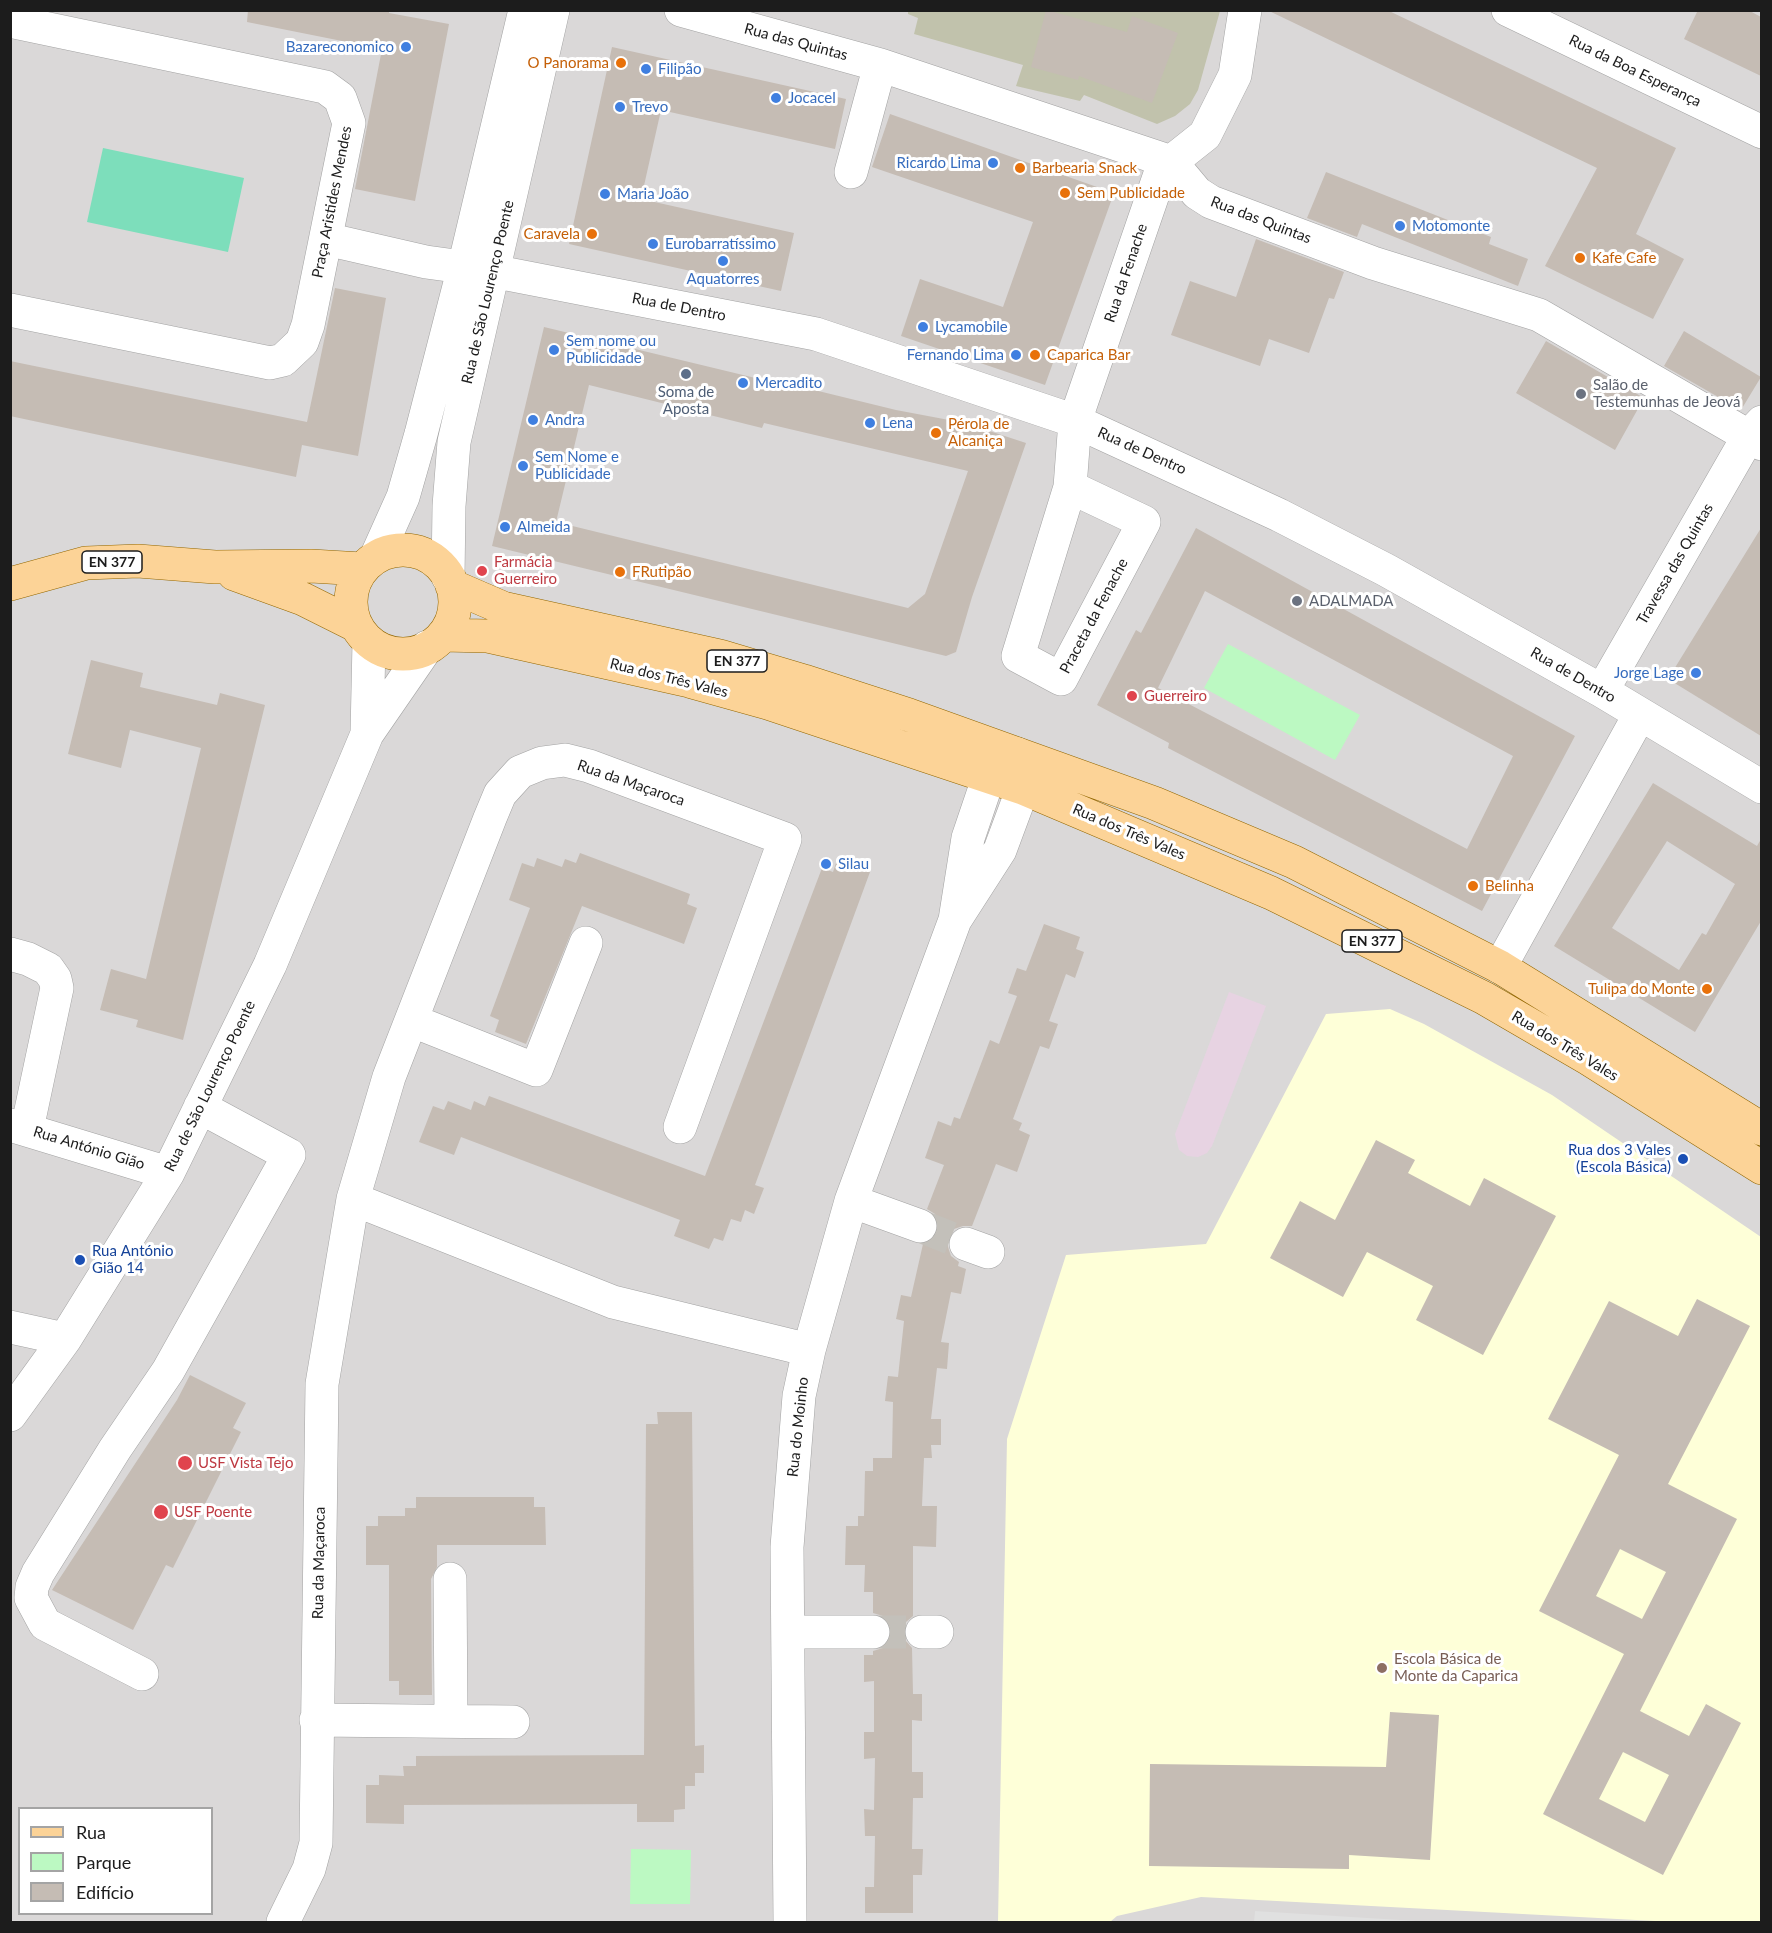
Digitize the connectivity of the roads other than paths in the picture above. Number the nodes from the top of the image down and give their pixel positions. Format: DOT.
graph roads {
  1 [pos="525,10"];
  2 [pos="554,10"];
  3 [pos="681,10"];
  4 [pos="1245,10"];
  5 [pos="1508,10"];
  6 [pos="10,21"];
  7 [pos="880,65"];
  8 [pos="1761,132"];
  9 [pos="1171,162"];
  10 [pos="851,172"];
  11 [pos="326,239"];
  12 [pos="478,269"];
  13 [pos="10,310"];
  14 [pos="1075,422"];
  15 [pos="1757,434"];
  16 [pos="1070,487"];
  17 [pos="370,562"];
  18 [pos="215,567"];
  19 [pos="450,581"];
  20 [pos="10,584"];
  21 [pos="363,634"];
  22 [pos="435,641"];
  23 [pos="1602,691"];
  24 [pos="1640,714"];
  25 [pos="366,734"];
  26 [pos="1017,754"];
  27 [pos="989,776"];
  28 [pos="1761,787"];
  29 [pos="1023,788"];
  30 [pos="955,920"];
  31 [pos="586,943"];
  32 [pos="10,954"];
  33 [pos="1500,967"];
  34 [pos="412,1021"];
  35 [pos="200,1107"];
  36 [pos="19,1127"];
  37 [pos="680,1127"];
  38 [pos="1761,1129"];
  39 [pos="1761,1168"];
  40 [pos="168,1173"];
  41 [pos="353,1199"];
  42 [pos="851,1201"];
  43 [pos="920,1227"];
  44 [pos="10,1327"];
  45 [pos="65,1340"];
  46 [pos="809,1350"];
  47 [pos="10,1415"];
  48 [pos="450,1579"];
  49 [pos="789,1632"];
  50 [pos="873,1632"];
  51 [pos="142,1674"];
  52 [pos="316,1720"];
  53 [pos="451,1721"];
  54 [pos="513,1722"];
  55 [pos="283,1923"];
  56 [pos="790,1923"];
  1 -- 12 [label="street, Rua de São Lourenço Poente"];
  2 -- 12 [label="street, Rua de São Lourenço Poente"];
  3 -- 7 [label="street, Rua das Quintas"];
  4 -- 9 [label="street, Rua da Fenache"];
  5 -- 8 [label="street, Rua da Boa Esperança"];
  6 -- 11 [label="street, Praça Aristides Mendes"];
  7 -- 9 [label="street, Rua das Quintas"];
  7 -- 10 [label="street"];
  9 -- 14 [label="street, Rua da Fenache"];
  9 -- 15 [label="street, Rua das Quintas"];
  11 -- 12 [label="street, Rua de Dentro"];
  11 -- 13 [label="street, Praça Aristides Mendes"];
  12 -- 14 [label="street, Rua de Dentro"];
  12 -- 17 [label="street, Rua de São Lourenço Poente"];
  12 -- 19 [label="street, Rua de São Lourenço Poente"];
  14 -- 16 [label="street, Praceta da Fenache"];
  14 -- 23 [label="street, Rua de Dentro"];
  15 -- 23 [label="street, Travessa das Quintas"];
  16 -- 16 [label="street, Praceta da Fenache"];
  17 -- 18 [label="main road, EN 377"];
  17 -- 19 [label="main road, Rua dos Três Vales / EN 377"];
  17 -- 21 [label="main road"];
  18 -- 20 [label="main road, EN 377"];
  18 -- 21 [label="main road, EN 377"];
  19 -- 22 [label="main road"];
  19 -- 26 [label="main road, Rua dos Três Vales / EN 377"];
  21 -- 22 [label="main road, Rua dos Três Vales / EN 377"];
  21 -- 25 [label="street, Rua de São Lourenço Poente"];
  22 -- 25 [label="street, Rua de São Lourenço Poente"];
  22 -- 27 [label="main road, Rua dos Três Vales / EN 377"];
  23 -- 24 [label="street, Rua de Dentro"];
  24 -- 28 [label="street, Rua de Dentro"];
  24 -- 33 [label="street"];
  25 -- 35 [label="street, Rua de São Lourenço Poente"];
  26 -- 27 [label="street"];
  26 -- 29 [label="street"];
  26 -- 33 [label="main road, Rua dos Três Vales / EN 377"];
  27 -- 29 [label="main road, Rua dos Três Vales / EN 377"];
  27 -- 30 [label="street, Rua do Moinho"];
  29 -- 30 [label="street, Rua do Moinho"];
  29 -- 39 [label="main road, Rua dos Três Vales / EN 377"];
  30 -- 42 [label="street, Rua do Moinho"];
  31 -- 34 [label="street"];
  32 -- 36 [label="street"];
  33 -- 38 [label="main road, Rua dos Três Vales / EN 377"];
  34 -- 37 [label="street, Rua da Maçaroca"];
  34 -- 41 [label="street, Rua da Maçaroca"];
  35 -- 40 [label="street, Rua de São Lourenço Poente"];
  35 -- 51 [label="street"];
  36 -- 40 [label="street, Rua António Gião"];
  40 -- 45 [label="street, Rua de São Lourenço Poente"];
  41 -- 46 [label="street"];
  41 -- 52 [label="street, Rua da Maçaroca"];
  42 -- 43 [label="street"];
  42 -- 46 [label="street, Rua do Moinho"];
  44 -- 45 [label="street"];
  45 -- 47 [label="street, Rua de São Lourenço Poente"];
  46 -- 49 [label="street, Rua do Moinho"];
  48 -- 53 [label="street"];
  49 -- 50 [label="street"];
  49 -- 56 [label="street, Rua do Moinho"];
  52 -- 53 [label="street"];
  52 -- 55 [label="street, Rua da Maçaroca"];
  53 -- 54 [label="street"];
}
